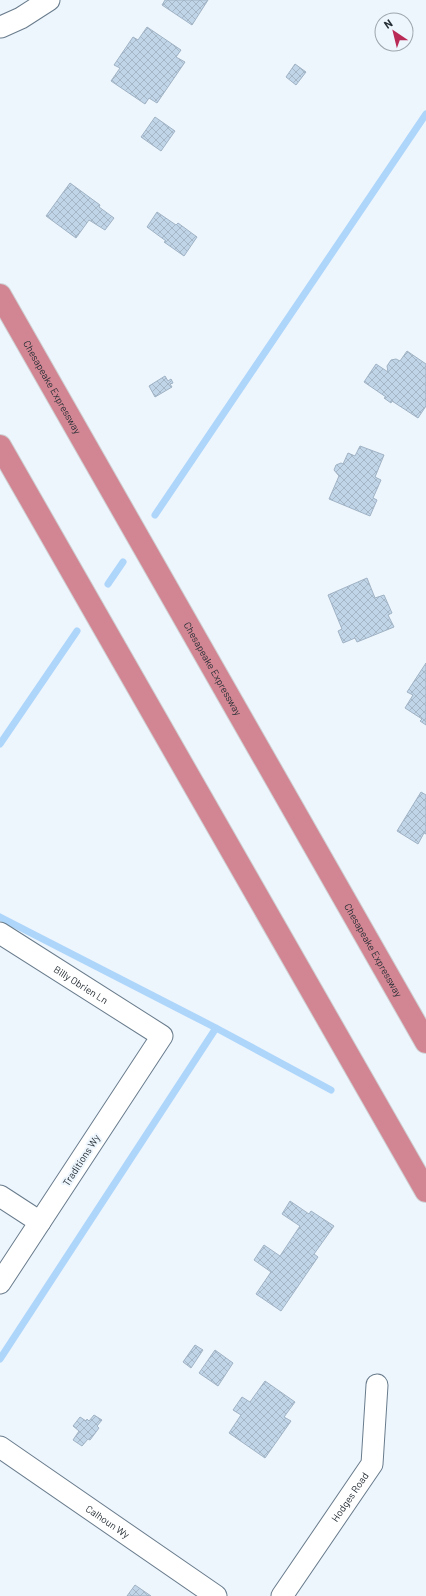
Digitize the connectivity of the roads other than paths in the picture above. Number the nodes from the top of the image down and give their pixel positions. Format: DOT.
graph roads {
  1 [pos="49,0"];
  2 [pos="1,27"];
  3 [pos="0,295"];
  4 [pos="0,446"];
  5 [pos="0,933"];
  6 [pos="162,1036"];
  7 [pos="426,1042"];
  8 [pos="408,1159"];
  9 [pos="426,1191"];
  10 [pos="0,1196"];
  11 [pos="426,1201"];
  12 [pos="40,1222"];
  13 [pos="0,1283"];
  14 [pos="377,1385"];
  15 [pos="0,1447"];
  16 [pos="216,1596"];
  17 [pos="282,1596"];
  1 -- 2 [label="street"];
  3 -- 7 [label="highway, Chesapeake Expressway"];
  4 -- 8 [label="highway"];
  5 -- 6 [label="street, Billy Obrien Ln"];
  6 -- 12 [label="street, Traditions Wy"];
  8 -- 9 [label="highway"];
  8 -- 11 [label="highway"];
  10 -- 12 [label="street"];
  12 -- 13 [label="street, Traditions Wy"];
  14 -- 17 [label="street, Hodges Road"];
  15 -- 16 [label="street, Calhoun Wy"];
}
